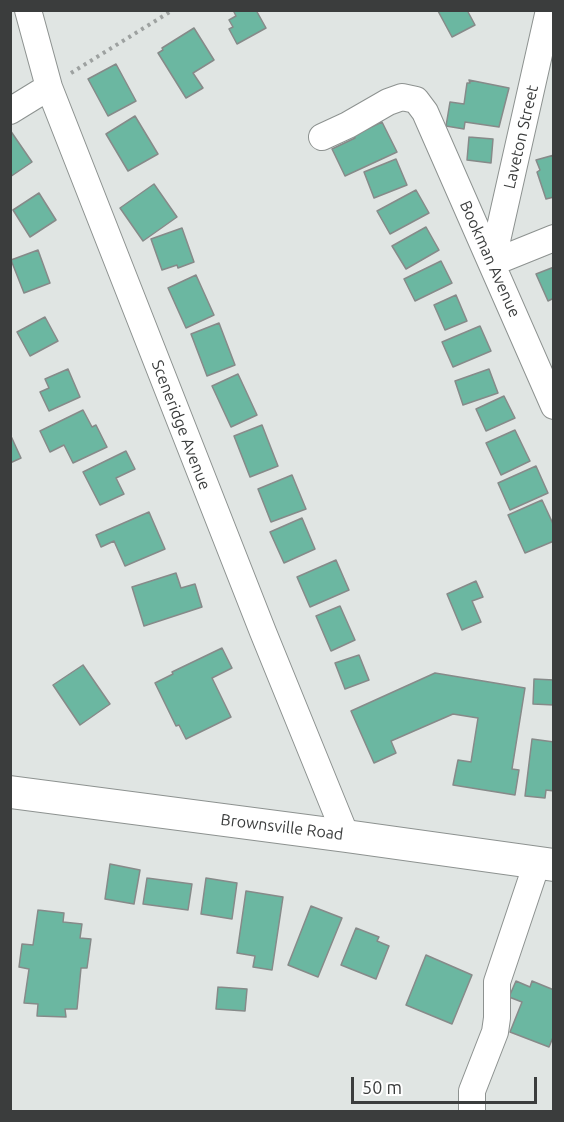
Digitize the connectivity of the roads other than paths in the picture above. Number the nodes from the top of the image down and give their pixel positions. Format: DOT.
graph roads {
  1 [pos="28,10"];
  2 [pos="547,24"];
  3 [pos="49,87"];
  4 [pos="10,111"];
  5 [pos="322,137"];
  6 [pos="554,237"];
  7 [pos="492,263"];
  8 [pos="554,406"];
  9 [pos="10,792"];
  10 [pos="346,836"];
  11 [pos="545,864"];
  12 [pos="472,1112"];
  1 -- 3 [label="street, Sceneridge Avenue"];
  2 -- 7 [label="street, Laveton Street"];
  3 -- 4 [label="street"];
  3 -- 10 [label="street, Sceneridge Avenue"];
  5 -- 7 [label="street, Bookman Avenue"];
  6 -- 7 [label="street"];
  7 -- 8 [label="street, Bookman Avenue"];
  9 -- 10 [label="main road, Brownsville Road"];
  10 -- 11 [label="main road, Brownsville Road"];
  11 -- 12 [label="street"];
}
